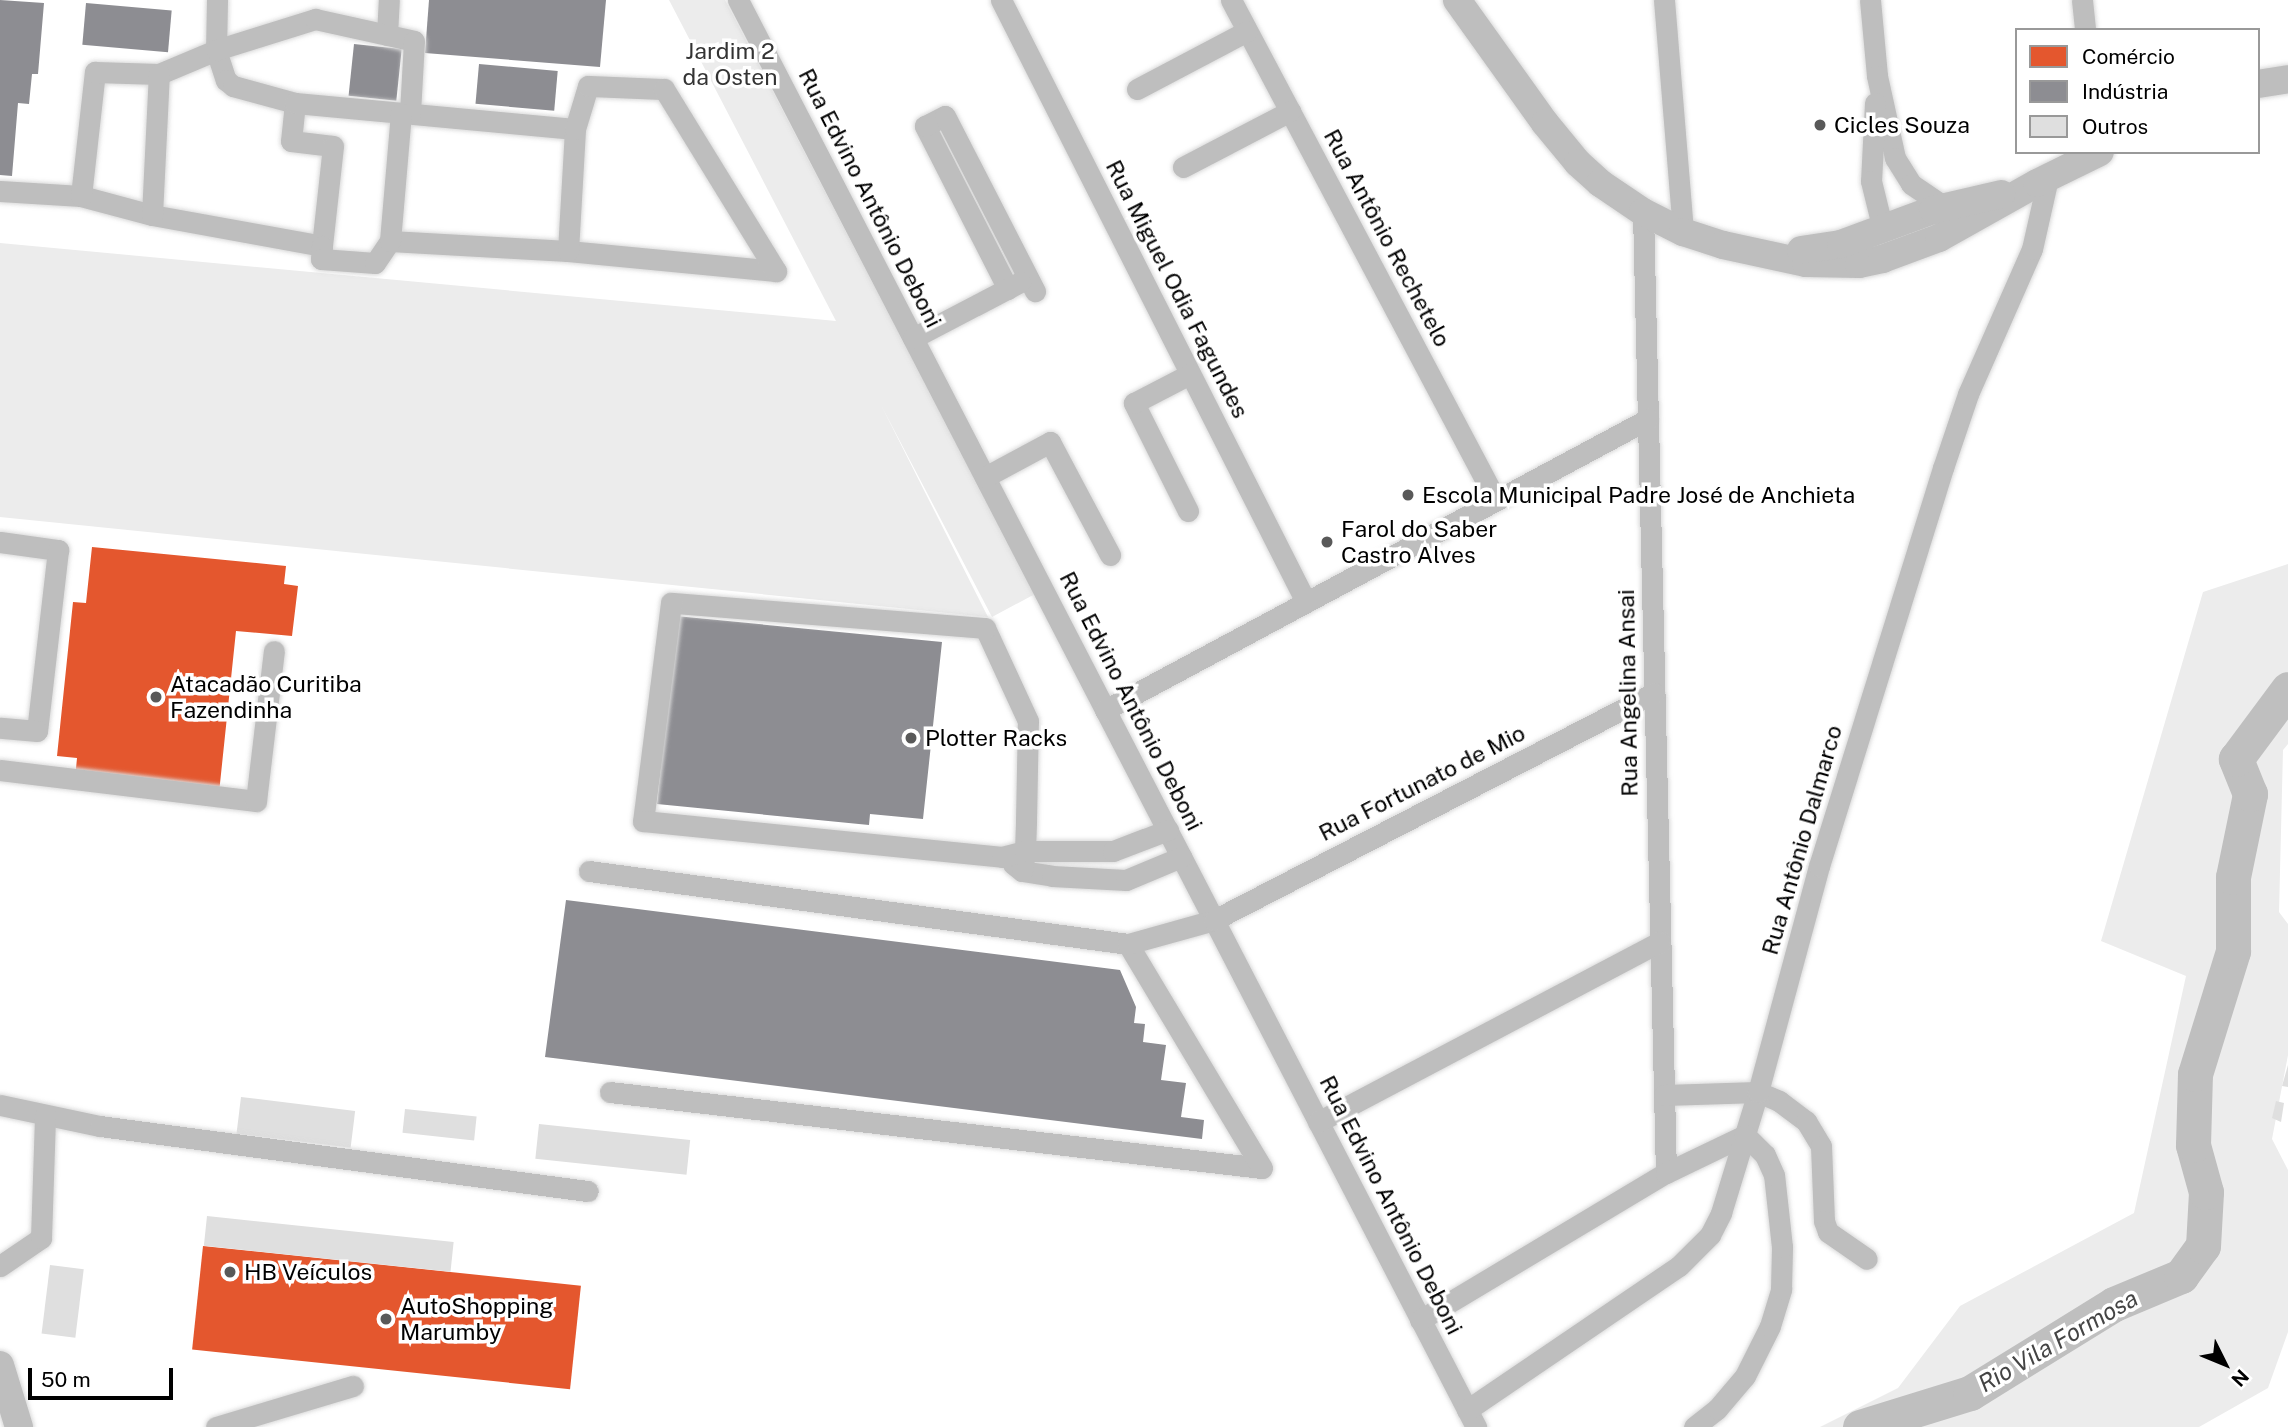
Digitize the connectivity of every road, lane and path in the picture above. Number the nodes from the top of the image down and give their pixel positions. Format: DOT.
graph roads {
  1 [pos="217,0"];
  2 [pos="389,0"];
  3 [pos="738,0"];
  4 [pos="1001,0"];
  5 [pos="1231,0"];
  6 [pos="1458,0"];
  7 [pos="1664,0"];
  8 [pos="1870,0"];
  9 [pos="2082,0"];
  10 [pos="2085,28"];
  11 [pos="1247,31"];
  12 [pos="387,35"];
  13 [pos="216,50"];
  14 [pos="159,74"];
  15 [pos="1877,76"];
  16 [pos="2288,79"];
  17 [pos="2260,84"];
  18 [pos="1137,89"];
  19 [pos="295,103"];
  20 [pos="1290,111"];
  21 [pos="406,113"];
  22 [pos="575,129"];
  23 [pos="2095,154"];
  24 [pos="1183,167"];
  25 [pos="2042,181"];
  26 [pos="0,191"];
  27 [pos="81,196"];
  28 [pos="1945,207"];
  29 [pos="1643,212"];
  30 [pos="152,215"];
  31 [pos="1883,230"];
  32 [pos="1683,232"];
  33 [pos="1939,238"];
  34 [pos="390,241"];
  35 [pos="322,246"];
  36 [pos="1749,250"];
  37 [pos="568,251"];
  38 [pos="1008,289"];
  39 [pos="913,338"];
  40 [pos="1190,374"];
  41 [pos="1648,419"];
  42 [pos="985,477"];
  43 [pos="1496,500"];
  44 [pos="1188,511"];
  45 [pos="0,542"];
  46 [pos="1110,555"];
  47 [pos="1306,602"];
  48 [pos="274,651"];
  49 [pos="1654,693"];
  50 [pos="1105,710"];
  51 [pos="0,728"];
  52 [pos="0,770"];
  53 [pos="1168,830"];
  54 [pos="1181,856"];
  55 [pos="1024,861"];
  56 [pos="589,871"];
  57 [pos="1214,920"];
  58 [pos="1660,942"];
  59 [pos="1128,944"];
  60 [pos="610,1091"];
  61 [pos="1758,1091"];
  62 [pos="1664,1095"];
  63 [pos="0,1105"];
  64 [pos="45,1115"];
  65 [pos="1318,1122"];
  66 [pos="1745,1135"];
  67 [pos="1665,1173"];
  68 [pos="588,1191"];
  69 [pos="1867,1259"];
  70 [pos="0,1266"];
  71 [pos="1420,1320"];
  72 [pos="0,1365"];
  73 [pos="353,1386"];
  74 [pos="1471,1418"];
  75 [pos="254,1422"];
  76 [pos="19,1427"];
  77 [pos="216,1427"];
  78 [pos="1695,1427"];
  1 -- 13 [label="street"];
  2 -- 12 [label="street"];
  3 -- 39 [label="street, Rua Edvino Antônio Deboni"];
  4 -- 40 [label="street, Rua Miguel Odia Fagundes"];
  5 -- 11 [label="street, Rua Antônio Rechetelo"];
  6 -- 29 [label="main road"];
  7 -- 32 [label="street"];
  8 -- 15 [label="street"];
  9 -- 10 [label="street"];
  11 -- 18 [label="street"];
  11 -- 20 [label="street, Rua Antônio Rechetelo"];
  12 -- 13 [label="street"];
  12 -- 21 [label="street"];
  13 -- 14 [label="street"];
  13 -- 19 [label="street"];
  14 -- 27 [label="street"];
  14 -- 30 [label="street"];
  15 -- 28 [label="street"];
  15 -- 31 [label="street"];
  16 -- 17 [label="main road"];
  19 -- 21 [label="street"];
  19 -- 35 [label="street"];
  20 -- 24 [label="street"];
  20 -- 43 [label="street, Rua Antônio Rechetelo"];
  21 -- 22 [label="street"];
  21 -- 34 [label="street"];
  22 -- 37 [label="street"];
  22 -- 37 [label="street"];
  23 -- 25 [label="main road"];
  25 -- 28 [label="main road"];
  25 -- 33 [label="main road"];
  25 -- 61 [label="street, Rua Antônio Dalmarco"];
  26 -- 27 [label="street"];
  27 -- 30 [label="street"];
  28 -- 31 [label="main road"];
  29 -- 32 [label="main road"];
  29 -- 41 [label="street, Rua Angelina Ansai"];
  30 -- 35 [label="street"];
  31 -- 33 [label="main road"];
  31 -- 36 [label="main road"];
  32 -- 36 [label="main road"];
  33 -- 36 [label="main road"];
  34 -- 35 [label="street"];
  34 -- 37 [label="street"];
  38 -- 38 [label="street"];
  38 -- 39 [label="street"];
  39 -- 42 [label="street, Rua Edvino Antônio Deboni"];
  40 -- 44 [label="street"];
  40 -- 47 [label="street, Rua Miguel Odia Fagundes"];
  41 -- 43 [label="street"];
  41 -- 49 [label="street, Rua Angelina Ansai"];
  42 -- 46 [label="street"];
  42 -- 50 [label="street, Rua Edvino Antônio Deboni"];
  43 -- 47 [label="street"];
  45 -- 51 [label="street"];
  47 -- 50 [label="street"];
  48 -- 52 [label="street"];
  49 -- 57 [label="street, Rua Fortunato de Mio"];
  49 -- 58 [label="street, Rua Angelina Ansai"];
  50 -- 53 [label="street, Rua Edvino Antônio Deboni"];
  53 -- 54 [label="street, Rua Edvino Antônio Deboni"];
  53 -- 55 [label="street"];
  54 -- 55 [label="street"];
  54 -- 57 [label="street, Rua Edvino Antônio Deboni"];
  55 -- 55 [label="street"];
  56 -- 59 [label="street"];
  57 -- 59 [label="street, Rua Fortunato de Mio"];
  57 -- 65 [label="street, Rua Edvino Antônio Deboni"];
  58 -- 62 [label="street, Rua Angelina Ansai"];
  58 -- 65 [label="street"];
  59 -- 60 [label="street"];
  61 -- 62 [label="street"];
  61 -- 66 [label="street, Rua Antônio Dalmarco"];
  61 -- 69 [label="street"];
  62 -- 67 [label="street, Rua Angelina Ansai"];
  63 -- 64 [label="street"];
  64 -- 68 [label="street"];
  64 -- 70 [label="street"];
  65 -- 71 [label="street, Rua Edvino Antônio Deboni"];
  66 -- 67 [label="street"];
  66 -- 74 [label="street, Rua Antônio Dalmarco"];
  66 -- 78 [label="street"];
  67 -- 71 [label="street"];
  71 -- 74 [label="street, Rua Edvino Antônio Deboni"];
  72 -- 76 [label="main road"];
  73 -- 75 [label="street"];
  75 -- 77 [label="street"];
}
